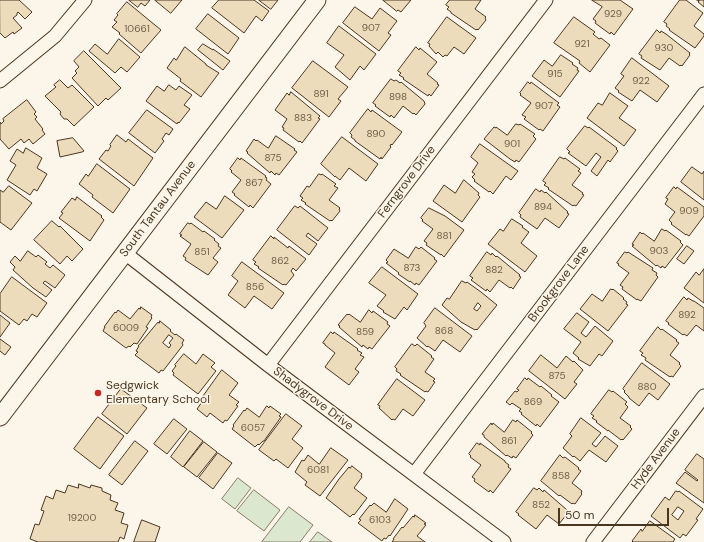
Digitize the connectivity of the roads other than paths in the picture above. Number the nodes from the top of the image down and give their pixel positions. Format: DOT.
graph roads {
  1 [pos="85,0"];
  2 [pos="317,0"];
  3 [pos="546,0"];
  4 [pos="0,81"];
  5 [pos="704,94"];
  6 [pos="125,253"];
  7 [pos="268,365"];
  8 [pos="704,396"];
  9 [pos="0,417"];
  10 [pos="414,474"];
  11 [pos="504,542"];
  12 [pos="593,542"];
  1 -- 4 [label="street"];
  2 -- 6 [label="street, South Tantau Avenue"];
  3 -- 7 [label="street, Ferngrove Drive"];
  5 -- 10 [label="street, Brookgrove Lane"];
  6 -- 7 [label="street, Shadygrove Drive"];
  6 -- 9 [label="street, South Tantau Avenue"];
  7 -- 10 [label="street, Shadygrove Drive"];
  8 -- 12 [label="street, Hyde Avenue"];
  10 -- 11 [label="street, Shadygrove Drive"];
}
